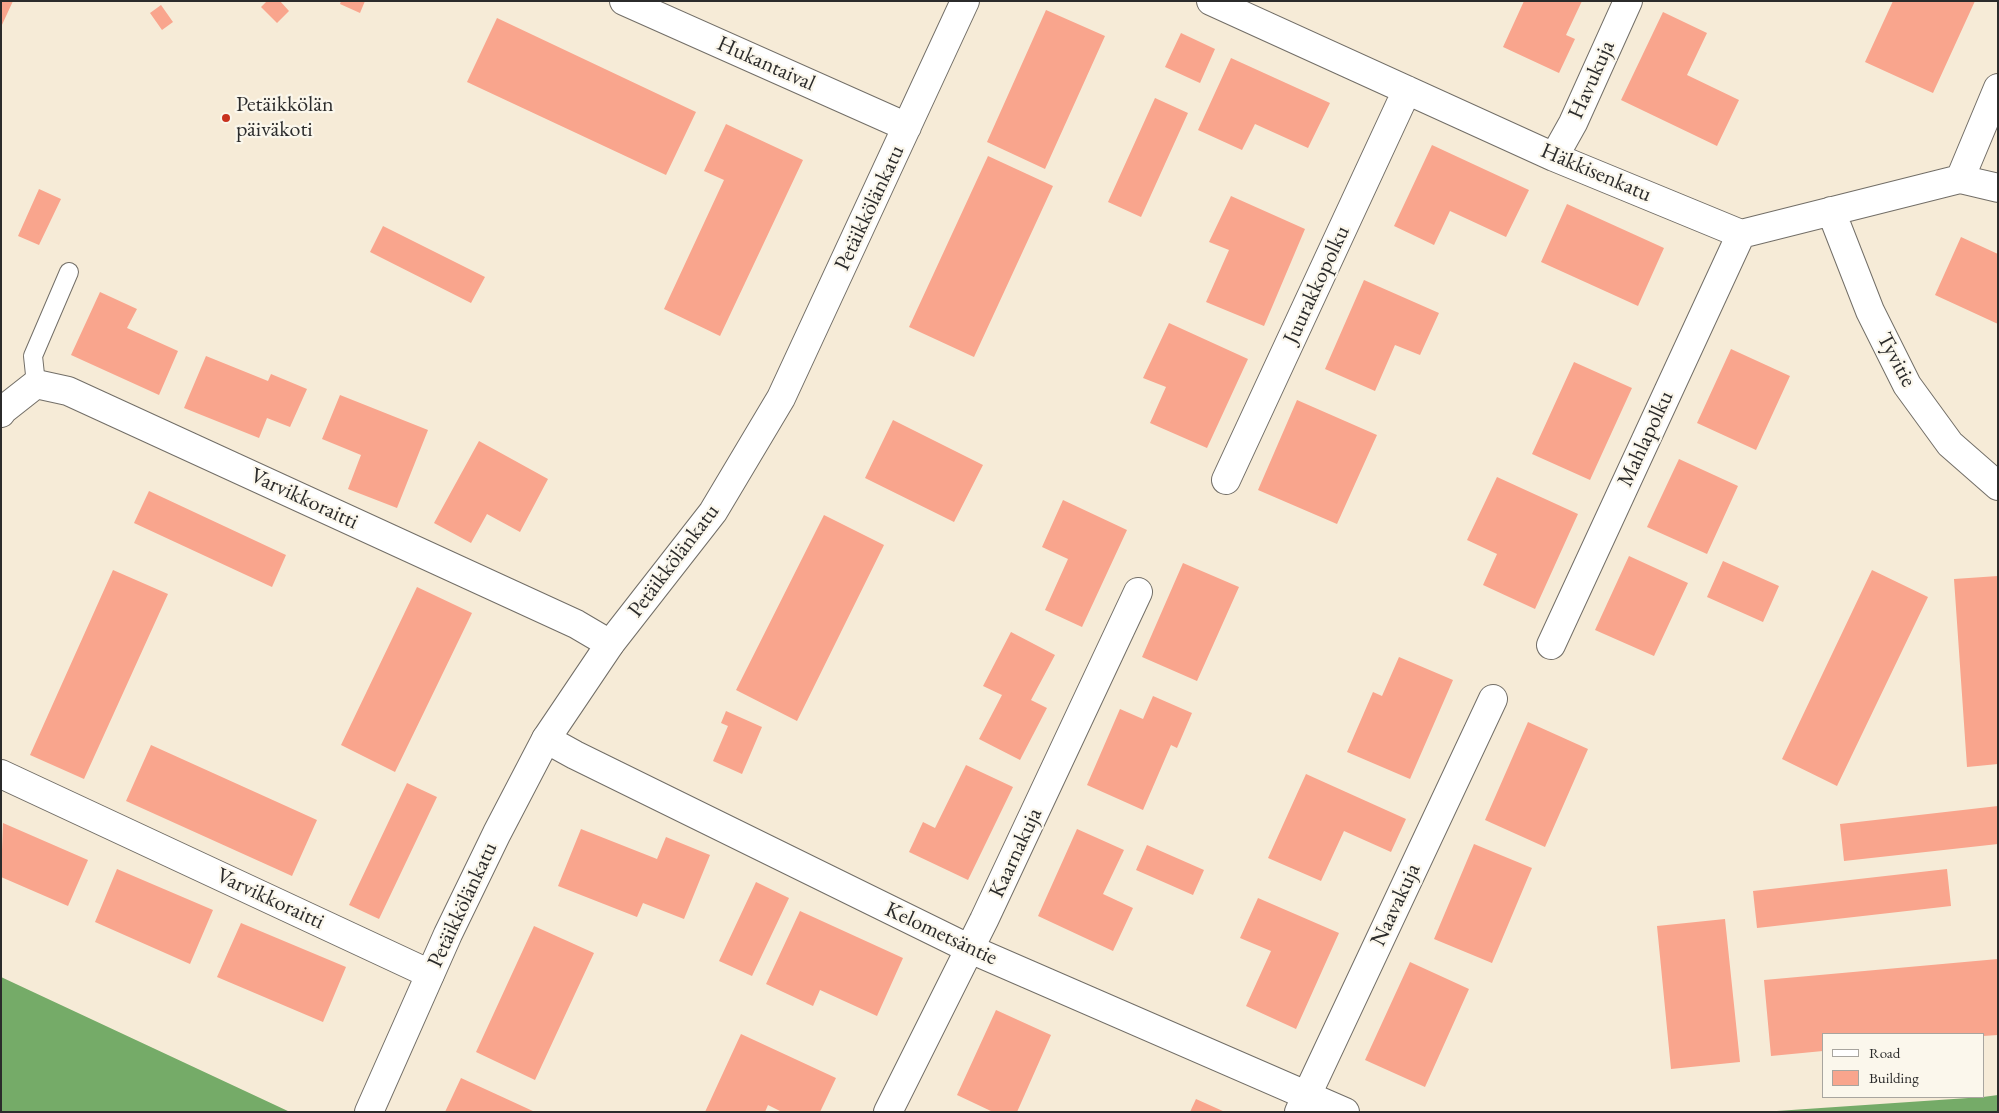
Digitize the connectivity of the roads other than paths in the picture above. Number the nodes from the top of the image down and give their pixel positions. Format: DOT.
graph roads {
  1 [pos="624,1"];
  2 [pos="966,1"];
  3 [pos="1211,1"];
  4 [pos="1628,1"];
  5 [pos="1998,88"];
  6 [pos="1407,90"];
  7 [pos="907,126"];
  8 [pos="1554,157"];
  9 [pos="1960,180"];
  10 [pos="1998,188"];
  11 [pos="1831,211"];
  12 [pos="1741,234"];
  13 [pos="69,272"];
  14 [pos="36,384"];
  15 [pos="1,413"];
  16 [pos="1226,480"];
  17 [pos="1998,486"];
  18 [pos="1138,592"];
  19 [pos="610,644"];
  20 [pos="1551,645"];
  21 [pos="1493,699"];
  22 [pos="546,738"];
  23 [pos="1,774"];
  24 [pos="970,949"];
  25 [pos="430,974"];
  26 [pos="1303,1104"];
  27 [pos="369,1112"];
  28 [pos="888,1112"];
  29 [pos="1345,1112"];
  1 -- 7 [label="street, Hukantaival"];
  2 -- 7 [label="street, Petäikkölänkatu"];
  3 -- 6 [label="street, Häkkisenkatu"];
  4 -- 8 [label="street, Havukuja"];
  5 -- 9 [label="street"];
  6 -- 8 [label="street, Häkkisenkatu"];
  6 -- 16 [label="street, Juurakkopolku"];
  7 -- 19 [label="street, Petäikkölänkatu"];
  8 -- 12 [label="street, Häkkisenkatu"];
  9 -- 10 [label="street"];
  9 -- 11 [label="street"];
  11 -- 12 [label="street"];
  11 -- 17 [label="street, Tyvitie"];
  12 -- 20 [label="street, Mahlapolku"];
  13 -- 14 [label="lane"];
  14 -- 15 [label="street"];
  14 -- 19 [label="street, Varvikkoraitti"];
  18 -- 24 [label="street, Kaarnakuja"];
  19 -- 22 [label="street, Petäikkölänkatu"];
  21 -- 26 [label="street, Naavakuja"];
  22 -- 24 [label="street, Kelometsäntie"];
  22 -- 25 [label="street, Petäikkölänkatu"];
  23 -- 25 [label="street, Varvikkoraitti"];
  24 -- 26 [label="street, Kelometsäntie"];
  24 -- 28 [label="street, Kaarnakuja"];
  25 -- 27 [label="street, Petäikkölänkatu"];
  26 -- 29 [label="street, Kelometsäntie"];
}
